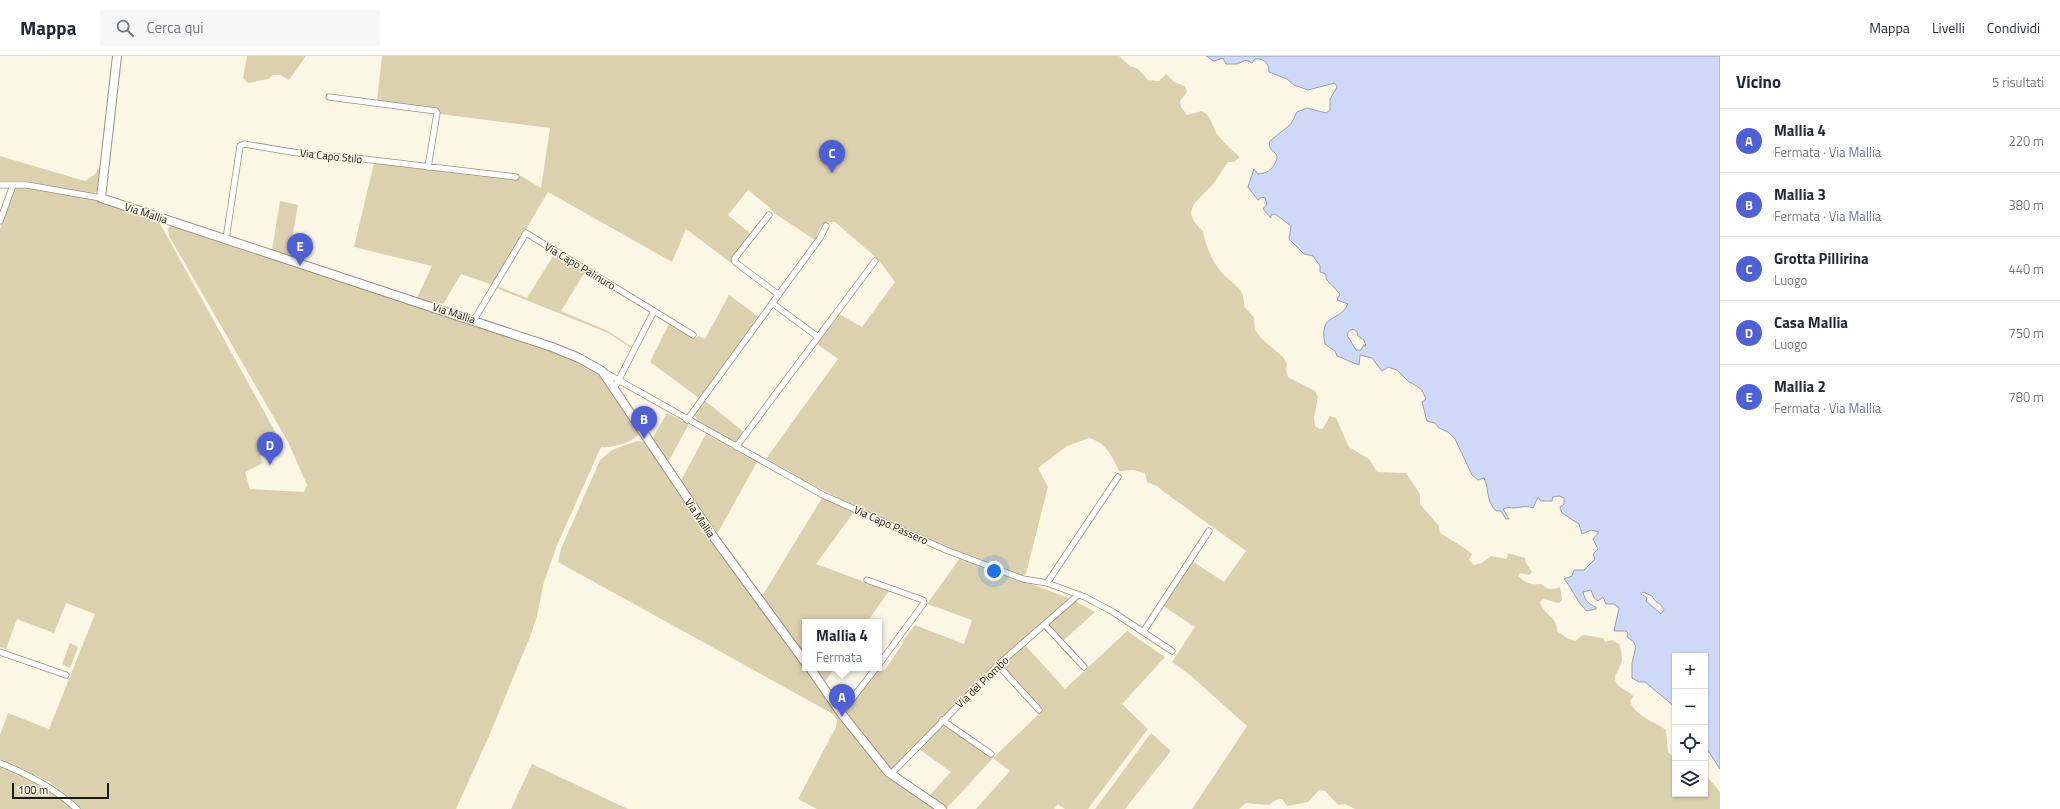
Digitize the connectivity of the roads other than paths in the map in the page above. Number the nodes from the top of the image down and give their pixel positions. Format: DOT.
graph roads {
  1 [pos="117,56"];
  2 [pos="329,97"];
  3 [pos="428,167"];
  4 [pos="516,177"];
  5 [pos="0,185"];
  6 [pos="13,185"];
  7 [pos="101,198"];
  8 [pos="768,215"];
  9 [pos="0,221"];
  10 [pos="826,226"];
  11 [pos="226,239"];
  12 [pos="875,261"];
  13 [pos="779,295"];
  14 [pos="772,303"];
  15 [pos="654,311"];
  16 [pos="474,320"];
  17 [pos="692,335"];
  18 [pos="818,337"];
  19 [pos="602,371"];
  20 [pos="618,380"];
  21 [pos="614,389"];
  22 [pos="687,420"];
  23 [pos="736,447"];
  24 [pos="1118,477"];
  25 [pos="1209,531"];
  26 [pos="867,580"];
  27 [pos="1047,583"];
  28 [pos="1078,595"];
  29 [pos="1045,625"];
  30 [pos="1143,632"];
  31 [pos="1172,651"];
  32 [pos="0,652"];
  33 [pos="802,658"];
  34 [pos="882,660"];
  35 [pos="998,665"];
  36 [pos="1084,667"];
  37 [pos="812,671"];
  38 [pos="874,671"];
  39 [pos="66,675"];
  40 [pos="1039,710"];
  41 [pos="841,713"];
  42 [pos="942,720"];
  43 [pos="991,754"];
  44 [pos="0,763"];
  45 [pos="891,774"];
  46 [pos="77,809"];
  47 [pos="942,809"];
  1 -- 7 [label="street"];
  2 -- 3 [label="street"];
  3 -- 4 [label="street, Via Capo Stilo"];
  3 -- 11 [label="street, Via Capo Stilo"];
  5 -- 6 [label="street"];
  6 -- 7 [label="street"];
  6 -- 9 [label="street"];
  7 -- 11 [label="street, Via Mallia"];
  8 -- 13 [label="street"];
  10 -- 13 [label="street"];
  11 -- 16 [label="street, Via Mallia"];
  12 -- 18 [label="street"];
  13 -- 14 [label="street"];
  14 -- 18 [label="street"];
  14 -- 22 [label="street"];
  15 -- 16 [label="street, Via Capo Palinuro"];
  15 -- 17 [label="street"];
  15 -- 20 [label="street"];
  16 -- 19 [label="street, Via Mallia"];
  18 -- 23 [label="street"];
  19 -- 20 [label="street, Via Capo Passero"];
  19 -- 21 [label="street, Via Mallia"];
  20 -- 21 [label="street"];
  20 -- 22 [label="street, Via Capo Passero"];
  21 -- 33 [label="street, Via Mallia"];
  22 -- 23 [label="street, Via Capo Passero"];
  23 -- 27 [label="street, Via Capo Passero"];
  24 -- 27 [label="street"];
  25 -- 30 [label="street"];
  26 -- 34 [label="street"];
  27 -- 28 [label="street, Via Capo Passero"];
  28 -- 29 [label="street, Via del Piombo"];
  28 -- 30 [label="street, Via Capo Passero"];
  29 -- 35 [label="street, Via del Piombo"];
  29 -- 36 [label="street"];
  30 -- 31 [label="street, Via Capo Passero"];
  32 -- 39 [label="street"];
  35 -- 40 [label="street"];
  35 -- 42 [label="street, Via del Piombo"];
  37 -- 41 [label="street"];
  38 -- 41 [label="street"];
  41 -- 45 [label="street"];
  42 -- 43 [label="street"];
  42 -- 45 [label="street, Via del Piombo"];
  44 -- 46 [label="street"];
  45 -- 47 [label="street"];
}
